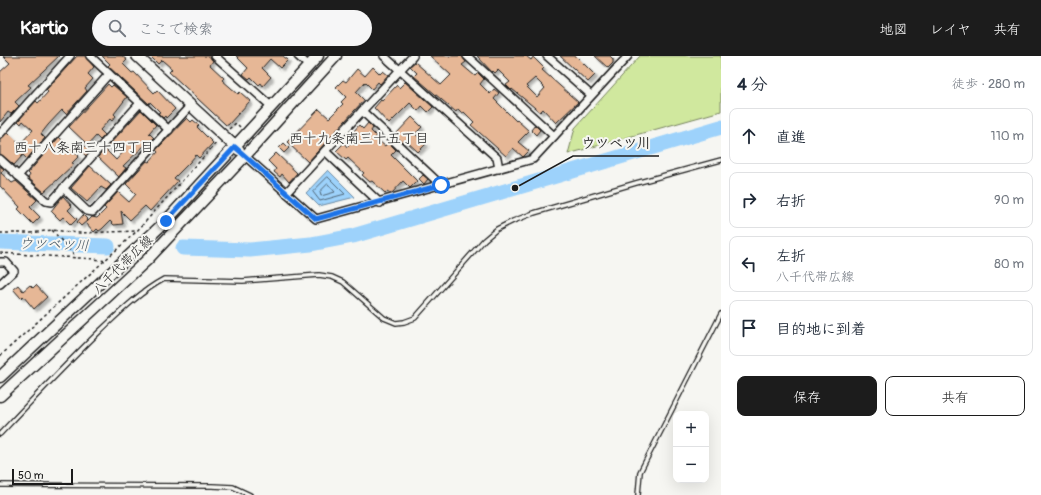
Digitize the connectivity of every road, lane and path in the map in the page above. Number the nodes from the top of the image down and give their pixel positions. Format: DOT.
graph roads {
  1 [pos="70,56"];
  2 [pos="90,56"];
  3 [pos="137,56"];
  4 [pos="215,56"];
  5 [pos="298,56"];
  6 [pos="318,56"];
  7 [pos="336,56"];
  8 [pos="384,56"];
  9 [pos="413,56"];
  10 [pos="467,56"];
  11 [pos="548,56"];
  12 [pos="628,56"];
  13 [pos="309,66"];
  14 [pos="400,70"];
  15 [pos="109,74"];
  16 [pos="591,95"];
  17 [pos="140,103"];
  18 [pos="190,106"];
  19 [pos="272,108"];
  20 [pos="362,111"];
  21 [pos="169,130"];
  22 [pos="0,134"];
  23 [pos="247,134"];
  24 [pos="223,136"];
  25 [pos="554,136"];
  26 [pos="235,147"];
  27 [pos="325,151"];
  28 [pos="246,156"];
  29 [pos="0,159"];
  30 [pos="721,160"];
  31 [pos="499,168"];
  32 [pos="18,176"];
  33 [pos="441,185"];
  34 [pos="63,188"];
  35 [pos="286,193"];
  36 [pos="380,203"];
  37 [pos="52,230"];
  38 [pos="137,232"];
  39 [pos="0,233"];
  40 [pos="0,254"];
  41 [pos="76,258"];
  42 [pos="106,261"];
  43 [pos="0,262"];
  44 [pos="0,284"];
  45 [pos="721,314"];
  46 [pos="0,356"];
  47 [pos="0,377"];
  48 [pos="0,396"];
  49 [pos="0,434"];
  50 [pos="0,485"];
  51 [pos="250,495"];
  52 [pos="638,495"];
  1 -- 22 [label="street"];
  2 -- 15 [label="street"];
  3 -- 18 [label="main road"];
  4 -- 19 [label="street"];
  5 -- 13 [label="street"];
  6 -- 13 [label="main road, 八千代帯広線"];
  7 -- 28 [label="main road, 八千代帯広線"];
  8 -- 14 [label="street"];
  9 -- 14 [label="street"];
  10 -- 25 [label="street"];
  11 -- 16 [label="street"];
  12 -- 16 [label="street"];
  13 -- 19 [label="main road, 八千代帯広線"];
  14 -- 20 [label="street"];
  14 -- 31 [label="street"];
  15 -- 17 [label="street"];
  15 -- 32 [label="street"];
  16 -- 25 [label="street"];
  17 -- 21 [label="street"];
  17 -- 34 [label="street"];
  18 -- 21 [label="street"];
  18 -- 24 [label="main road"];
  19 -- 23 [label="main road, 八千代帯広線"];
  20 -- 27 [label="street"];
  20 -- 33 [label="street"];
  21 -- 34 [label="street"];
  23 -- 24 [label="path"];
  23 -- 26 [label="main road, 八千代帯広線"];
  24 -- 26 [label="main road"];
  24 -- 38 [label="path"];
  25 -- 31 [label="street"];
  26 -- 28 [label="main road"];
  26 -- 47 [label="main road, 八千代帯広線"];
  27 -- 35 [label="street"];
  27 -- 36 [label="street"];
  28 -- 35 [label="street"];
  28 -- 48 [label="main road, 八千代帯広線"];
  29 -- 32 [label="street"];
  30 -- 49 [label="lane"];
  31 -- 33 [label="street"];
  32 -- 34 [label="street"];
  33 -- 36 [label="street"];
  35 -- 36 [label="street"];
  37 -- 38 [label="path"];
  37 -- 39 [label="path"];
  37 -- 41 [label="path"];
  38 -- 42 [label="path"];
  40 -- 41 [label="path"];
  41 -- 42 [label="path"];
  42 -- 46 [label="path"];
  43 -- 44 [label="street"];
  45 -- 52 [label="lane"];
  50 -- 51 [label="lane"];
}
